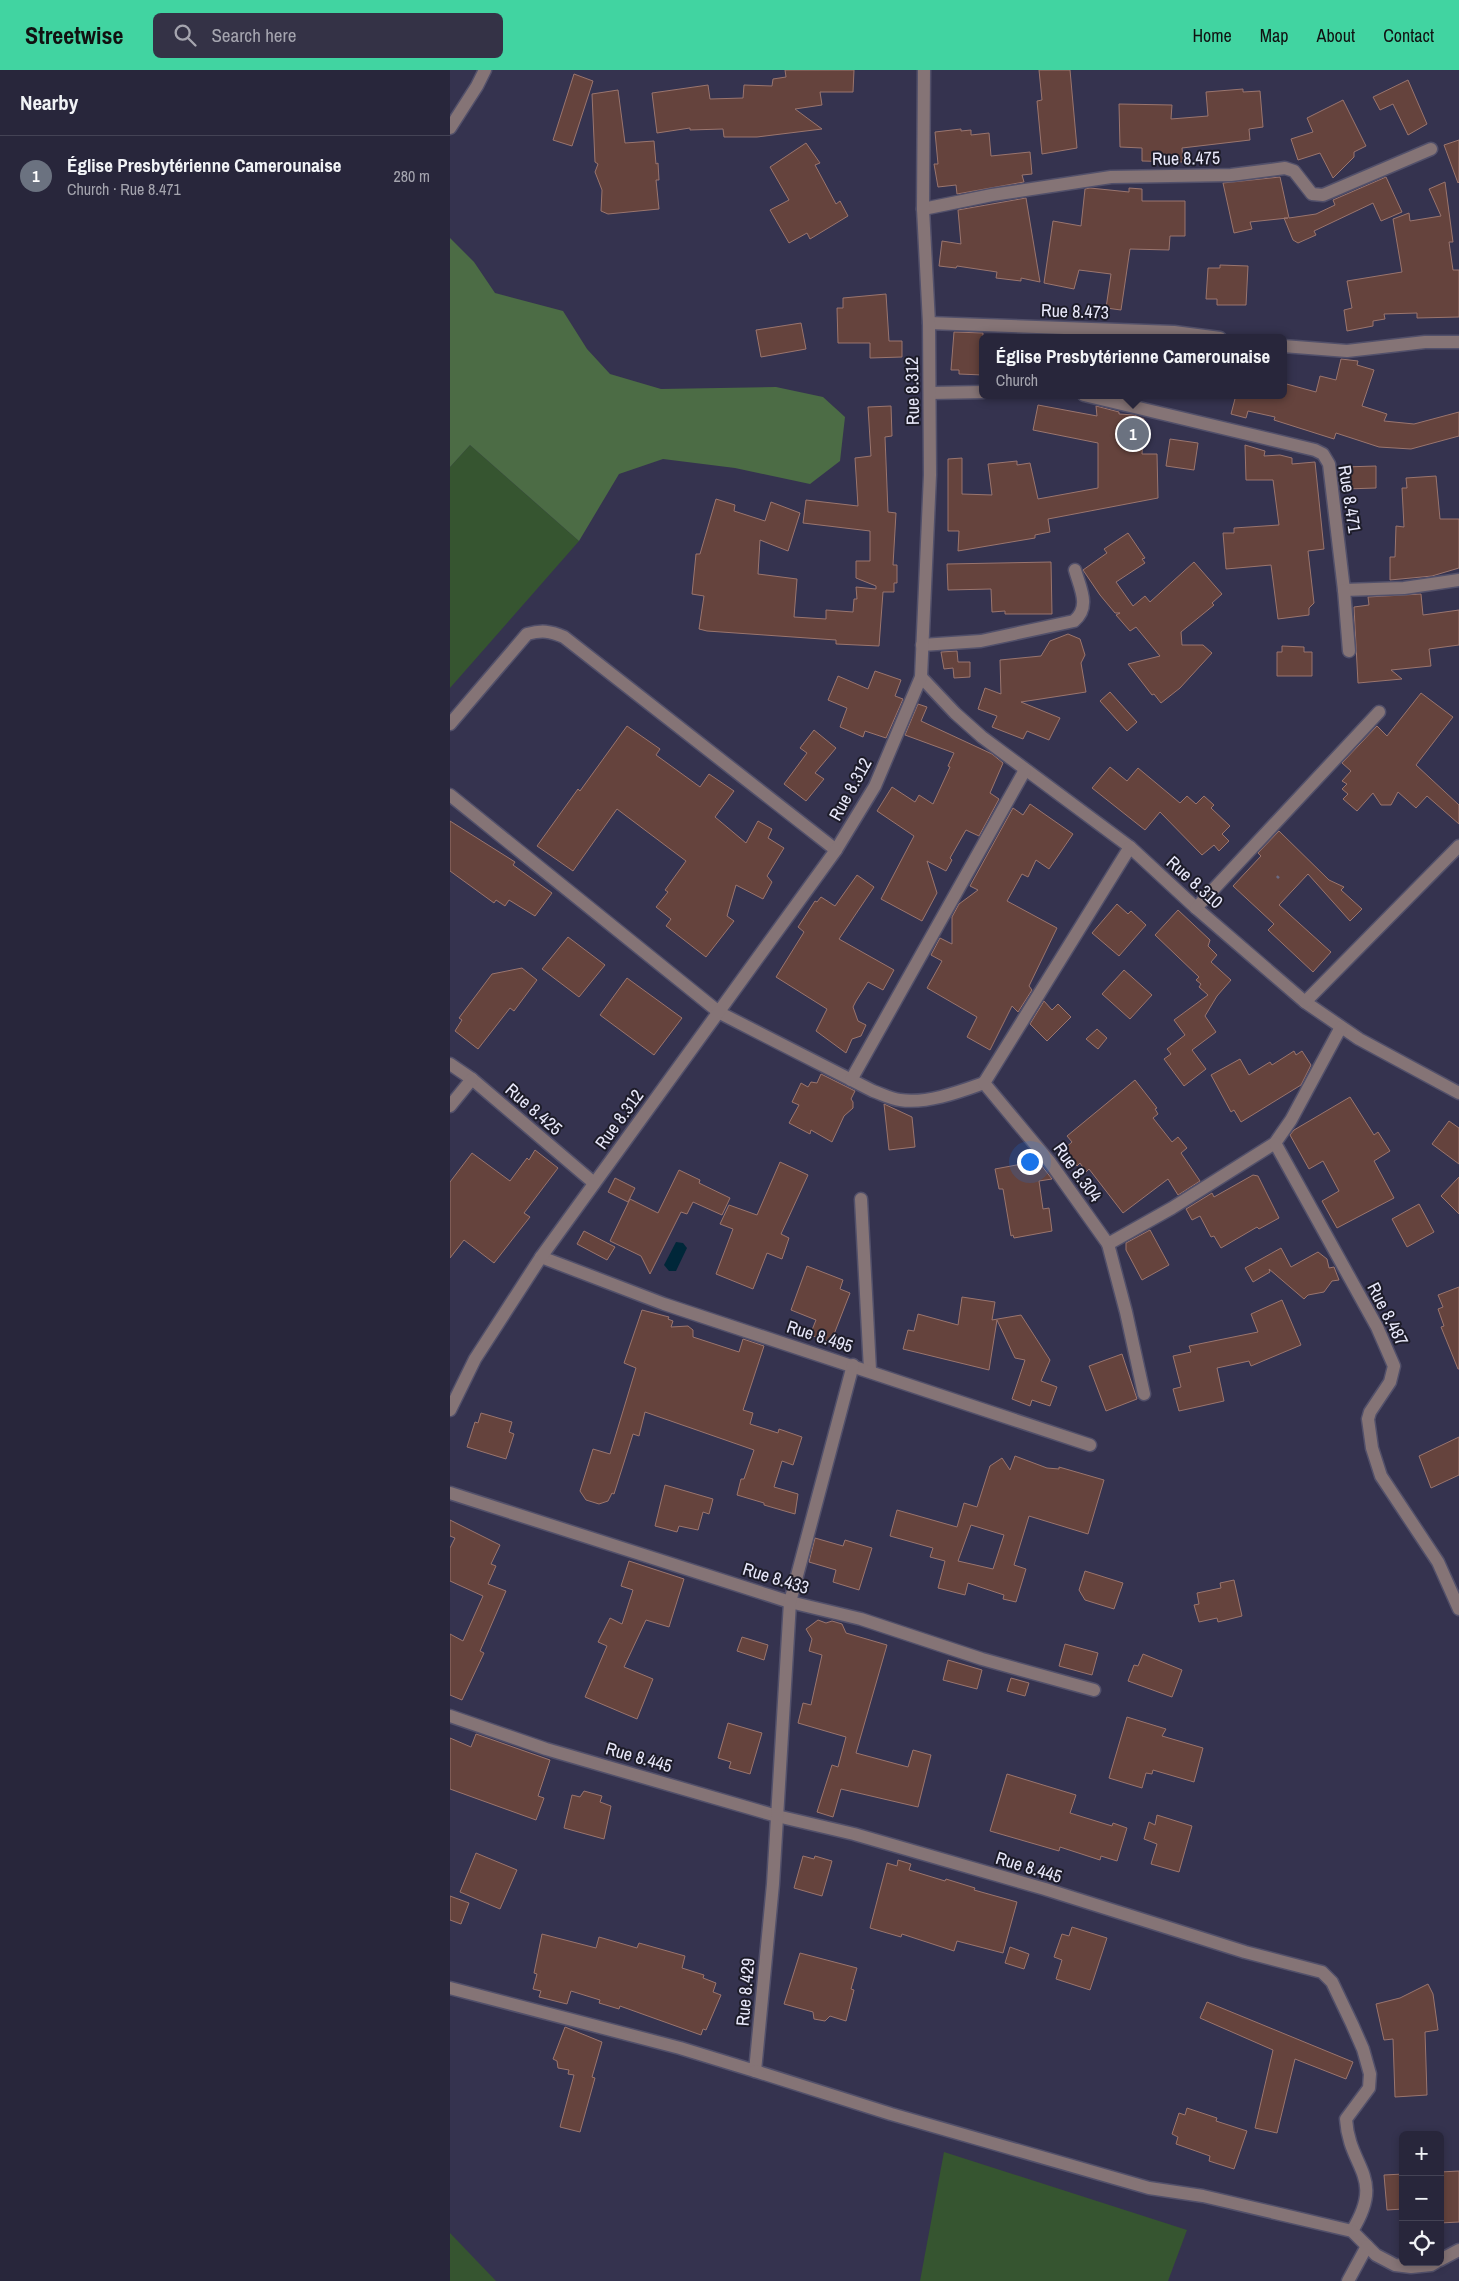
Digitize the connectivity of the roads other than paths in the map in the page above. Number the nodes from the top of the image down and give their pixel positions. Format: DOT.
graph roads {
  1 [pos="485,70"];
  2 [pos="924,70"];
  3 [pos="450,128"];
  4 [pos="1431,149"];
  5 [pos="923,210"];
  6 [pos="929,323"];
  7 [pos="1189,334"];
  8 [pos="1459,342"];
  9 [pos="1287,346"];
  10 [pos="979,392"];
  11 [pos="930,393"];
  12 [pos="1101,399"];
  13 [pos="1075,570"];
  14 [pos="1459,580"];
  15 [pos="1344,590"];
  16 [pos="922,645"];
  17 [pos="1349,651"];
  18 [pos="921,678"];
  19 [pos="1379,712"];
  20 [pos="450,724"];
  21 [pos="1024,770"];
  22 [pos="450,795"];
  23 [pos="1459,846"];
  24 [pos="1130,847"];
  25 [pos="836,850"];
  26 [pos="1196,908"];
  27 [pos="1305,1002"];
  28 [pos="720,1013"];
  29 [pos="1341,1027"];
  30 [pos="450,1064"];
  31 [pos="472,1079"];
  32 [pos="851,1080"];
  33 [pos="984,1083"];
  34 [pos="1459,1093"];
  35 [pos="450,1106"];
  36 [pos="1275,1144"];
  37 [pos="594,1183"];
  38 [pos="861,1199"];
  39 [pos="1108,1244"];
  40 [pos="542,1256"];
  41 [pos="853,1365"];
  42 [pos="870,1370"];
  43 [pos="1144,1394"];
  44 [pos="450,1410"];
  45 [pos="1090,1445"];
  46 [pos="450,1493"];
  47 [pos="790,1602"];
  48 [pos="1459,1609"];
  49 [pos="1094,1690"];
  50 [pos="450,1716"];
  51 [pos="777,1816"];
  52 [pos="450,1988"];
  53 [pos="754,2071"];
  54 [pos="1352,2231"];
  55 [pos="1367,2246"];
  56 [pos="1459,2250"];
  57 [pos="1444,2258"];
  58 [pos="1399,2265"];
  59 [pos="1406,2266"];
  60 [pos="1421,2266"];
  61 [pos="1348,2281"];
  1 -- 3 [label="street"];
  2 -- 5 [label="street, Rue 8.312"];
  4 -- 5 [label="street, Rue 8.475"];
  5 -- 6 [label="street, Rue 8.312"];
  6 -- 7 [label="street, Rue 8.473"];
  6 -- 11 [label="street, Rue 8.312"];
  8 -- 9 [label="street"];
  10 -- 11 [label="street"];
  11 -- 16 [label="street, Rue 8.312"];
  12 -- 15 [label="street, Rue 8.471"];
  13 -- 16 [label="street"];
  14 -- 15 [label="street"];
  15 -- 17 [label="street"];
  16 -- 18 [label="street, Rue 8.312"];
  18 -- 21 [label="street, Rue 8.310"];
  18 -- 25 [label="street, Rue 8.312"];
  19 -- 26 [label="street"];
  20 -- 25 [label="street"];
  21 -- 24 [label="street, Rue 8.310"];
  21 -- 32 [label="street"];
  22 -- 28 [label="street"];
  23 -- 27 [label="street"];
  24 -- 26 [label="street, Rue 8.310"];
  24 -- 33 [label="street"];
  25 -- 28 [label="street, Rue 8.312"];
  26 -- 27 [label="street, Rue 8.310"];
  27 -- 29 [label="street, Rue 8.310"];
  28 -- 32 [label="street"];
  28 -- 37 [label="street, Rue 8.312"];
  29 -- 34 [label="street, Rue 8.310"];
  29 -- 36 [label="street"];
  30 -- 31 [label="street, Rue 8.425"];
  31 -- 35 [label="street"];
  31 -- 37 [label="street, Rue 8.425"];
  32 -- 33 [label="street"];
  33 -- 39 [label="street, Rue 8.304"];
  36 -- 39 [label="street"];
  36 -- 48 [label="street, Rue 8.487"];
  37 -- 40 [label="street, Rue 8.312"];
  38 -- 42 [label="street"];
  39 -- 43 [label="street"];
  40 -- 41 [label="street, Rue 8.495"];
  40 -- 44 [label="street, Rue 8.312"];
  41 -- 42 [label="street, Rue 8.495"];
  41 -- 47 [label="street, Rue 8.429"];
  42 -- 45 [label="street, Rue 8.495"];
  46 -- 47 [label="street, Rue 8.433"];
  47 -- 49 [label="street, Rue 8.433"];
  47 -- 51 [label="street, Rue 8.429"];
  50 -- 51 [label="street, Rue 8.445"];
  51 -- 53 [label="street, Rue 8.429"];
  51 -- 54 [label="street, Rue 8.445"];
  52 -- 53 [label="street"];
  53 -- 54 [label="street"];
  54 -- 55 [label="street"];
  55 -- 58 [label="street"];
  55 -- 61 [label="street"];
  56 -- 57 [label="street"];
  59 -- 60 [label="street"];
}
